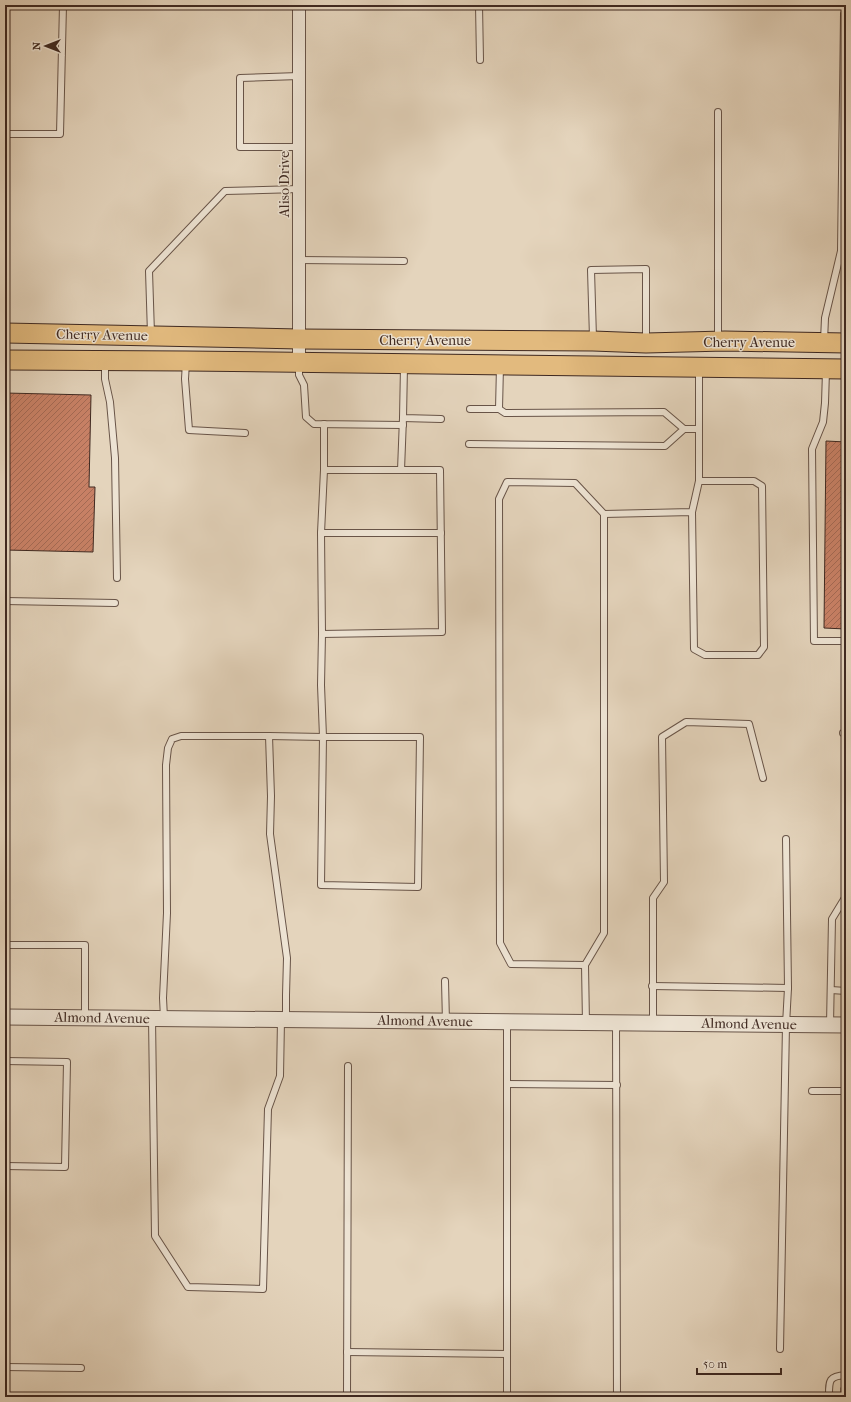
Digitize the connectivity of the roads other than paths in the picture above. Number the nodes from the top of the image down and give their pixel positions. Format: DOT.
graph roads {
  1 [pos="63,5"];
  2 [pos="298,5"];
  3 [pos="479,5"];
  4 [pos="846,14"];
  5 [pos="480,60"];
  6 [pos="299,76"];
  7 [pos="718,112"];
  8 [pos="5,134"];
  9 [pos="299,148"];
  10 [pos="299,189"];
  11 [pos="299,260"];
  12 [pos="404,262"];
  13 [pos="5,333"];
  14 [pos="151,336"];
  15 [pos="300,339"];
  16 [pos="593,341"];
  17 [pos="718,342"];
  18 [pos="646,343"];
  19 [pos="824,343"];
  20 [pos="846,343"];
  21 [pos="5,360"];
  22 [pos="106,361"];
  23 [pos="186,361"];
  24 [pos="404,364"];
  25 [pos="500,364"];
  26 [pos="699,367"];
  27 [pos="826,368"];
  28 [pos="300,369"];
  29 [pos="846,369"];
  30 [pos="470,409"];
  31 [pos="499,409"];
  32 [pos="441,419"];
  33 [pos="403,422"];
  34 [pos="324,424"];
  35 [pos="684,429"];
  36 [pos="699,429"];
  37 [pos="246,433"];
  38 [pos="469,444"];
  39 [pos="324,470"];
  40 [pos="401,470"];
  41 [pos="699,481"];
  42 [pos="692,512"];
  43 [pos="604,514"];
  44 [pos="321,533"];
  45 [pos="441,533"];
  46 [pos="117,578"];
  47 [pos="5,601"];
  48 [pos="115,603"];
  49 [pos="322,634"];
  50 [pos="846,641"];
  51 [pos="269,736"];
  52 [pos="323,737"];
  53 [pos="763,778"];
  54 [pos="786,839"];
  55 [pos="846,896"];
  56 [pos="5,945"];
  57 [pos="585,965"];
  58 [pos="445,982"];
  59 [pos="652,986"];
  60 [pos="788,988"];
  61 [pos="831,990"];
  62 [pos="846,991"];
  63 [pos="5,1017"];
  64 [pos="85,1017"];
  65 [pos="158,1018"];
  66 [pos="284,1019"];
  67 [pos="446,1022"];
  68 [pos="507,1022"];
  69 [pos="586,1023"];
  70 [pos="616,1023"];
  71 [pos="653,1023"];
  72 [pos="786,1025"];
  73 [pos="830,1025"];
  74 [pos="846,1025"];
  75 [pos="5,1061"];
  76 [pos="348,1066"];
  77 [pos="507,1084"];
  78 [pos="617,1085"];
  79 [pos="812,1091"];
  80 [pos="846,1091"];
  81 [pos="5,1166"];
  82 [pos="780,1349"];
  83 [pos="347,1352"];
  84 [pos="507,1354"];
  85 [pos="5,1367"];
  86 [pos="81,1368"];
  87 [pos="846,1375"];
  88 [pos="347,1397"];
  89 [pos="507,1397"];
  90 [pos="617,1397"];
  91 [pos="829,1397"];
  1 -- 8 [label="lane"];
  2 -- 6 [label="street, Aliso Drive"];
  3 -- 5 [label="lane"];
  4 -- 19 [label="lane"];
  6 -- 9 [label="street, Aliso Drive"];
  6 -- 9 [label="lane"];
  7 -- 17 [label="lane"];
  9 -- 10 [label="street, Aliso Drive"];
  10 -- 11 [label="street, Aliso Drive"];
  10 -- 14 [label="lane"];
  11 -- 12 [label="lane"];
  11 -- 15 [label="street, Aliso Drive"];
  13 -- 14 [label="main road, Cherry Avenue"];
  14 -- 15 [label="main road, Cherry Avenue"];
  15 -- 16 [label="main road, Cherry Avenue"];
  15 -- 28 [label="street, Aliso Drive"];
  16 -- 18 [label="main road, Cherry Avenue"];
  16 -- 18 [label="lane"];
  17 -- 18 [label="main road, Cherry Avenue"];
  17 -- 19 [label="main road, Cherry Avenue"];
  19 -- 20 [label="main road, Cherry Avenue"];
  21 -- 22 [label="main road, Cherry Avenue"];
  22 -- 23 [label="main road, Cherry Avenue"];
  22 -- 46 [label="lane"];
  23 -- 28 [label="main road, Cherry Avenue"];
  23 -- 37 [label="lane"];
  24 -- 25 [label="main road, Cherry Avenue"];
  24 -- 28 [label="main road, Cherry Avenue"];
  24 -- 33 [label="lane"];
  25 -- 26 [label="main road, Cherry Avenue"];
  25 -- 31 [label="lane"];
  26 -- 27 [label="main road, Cherry Avenue"];
  26 -- 36 [label="lane"];
  27 -- 29 [label="main road, Cherry Avenue"];
  27 -- 50 [label="lane"];
  28 -- 34 [label="lane"];
  30 -- 31 [label="lane"];
  31 -- 35 [label="lane"];
  32 -- 33 [label="lane"];
  33 -- 34 [label="lane"];
  33 -- 40 [label="lane"];
  34 -- 39 [label="lane"];
  35 -- 36 [label="lane"];
  35 -- 38 [label="lane"];
  36 -- 41 [label="lane"];
  39 -- 40 [label="lane"];
  39 -- 44 [label="lane"];
  40 -- 45 [label="lane"];
  41 -- 42 [label="lane"];
  41 -- 42 [label="lane"];
  42 -- 43 [label="lane"];
  43 -- 57 [label="lane"];
  43 -- 57 [label="lane"];
  44 -- 45 [label="lane"];
  44 -- 49 [label="lane"];
  45 -- 49 [label="lane"];
  47 -- 48 [label="lane"];
  49 -- 52 [label="lane"];
  51 -- 52 [label="lane"];
  51 -- 65 [label="lane"];
  51 -- 66 [label="lane"];
  52 -- 52 [label="lane"];
  53 -- 59 [label="lane"];
  54 -- 60 [label="lane"];
  55 -- 61 [label="lane"];
  56 -- 64 [label="lane"];
  57 -- 69 [label="lane"];
  58 -- 67 [label="lane"];
  59 -- 60 [label="lane"];
  59 -- 71 [label="lane"];
  60 -- 72 [label="lane"];
  61 -- 62 [label="lane"];
  61 -- 73 [label="lane"];
  63 -- 64 [label="street, Almond Avenue"];
  64 -- 65 [label="street, Almond Avenue"];
  65 -- 66 [label="street, Almond Avenue"];
  65 -- 66 [label="lane"];
  66 -- 67 [label="street, Almond Avenue"];
  67 -- 68 [label="street, Almond Avenue"];
  68 -- 69 [label="street, Almond Avenue"];
  68 -- 77 [label="lane"];
  69 -- 70 [label="street, Almond Avenue"];
  70 -- 71 [label="street, Almond Avenue"];
  70 -- 78 [label="lane"];
  71 -- 72 [label="street, Almond Avenue"];
  72 -- 73 [label="street, Almond Avenue"];
  72 -- 82 [label="lane"];
  73 -- 74 [label="street, Almond Avenue"];
  75 -- 81 [label="lane"];
  76 -- 83 [label="lane"];
  77 -- 78 [label="lane"];
  77 -- 84 [label="lane"];
  78 -- 90 [label="lane"];
  79 -- 80 [label="lane"];
  83 -- 84 [label="lane"];
  83 -- 88 [label="lane"];
  84 -- 89 [label="lane"];
  85 -- 86 [label="lane"];
  87 -- 91 [label="lane"];
}
